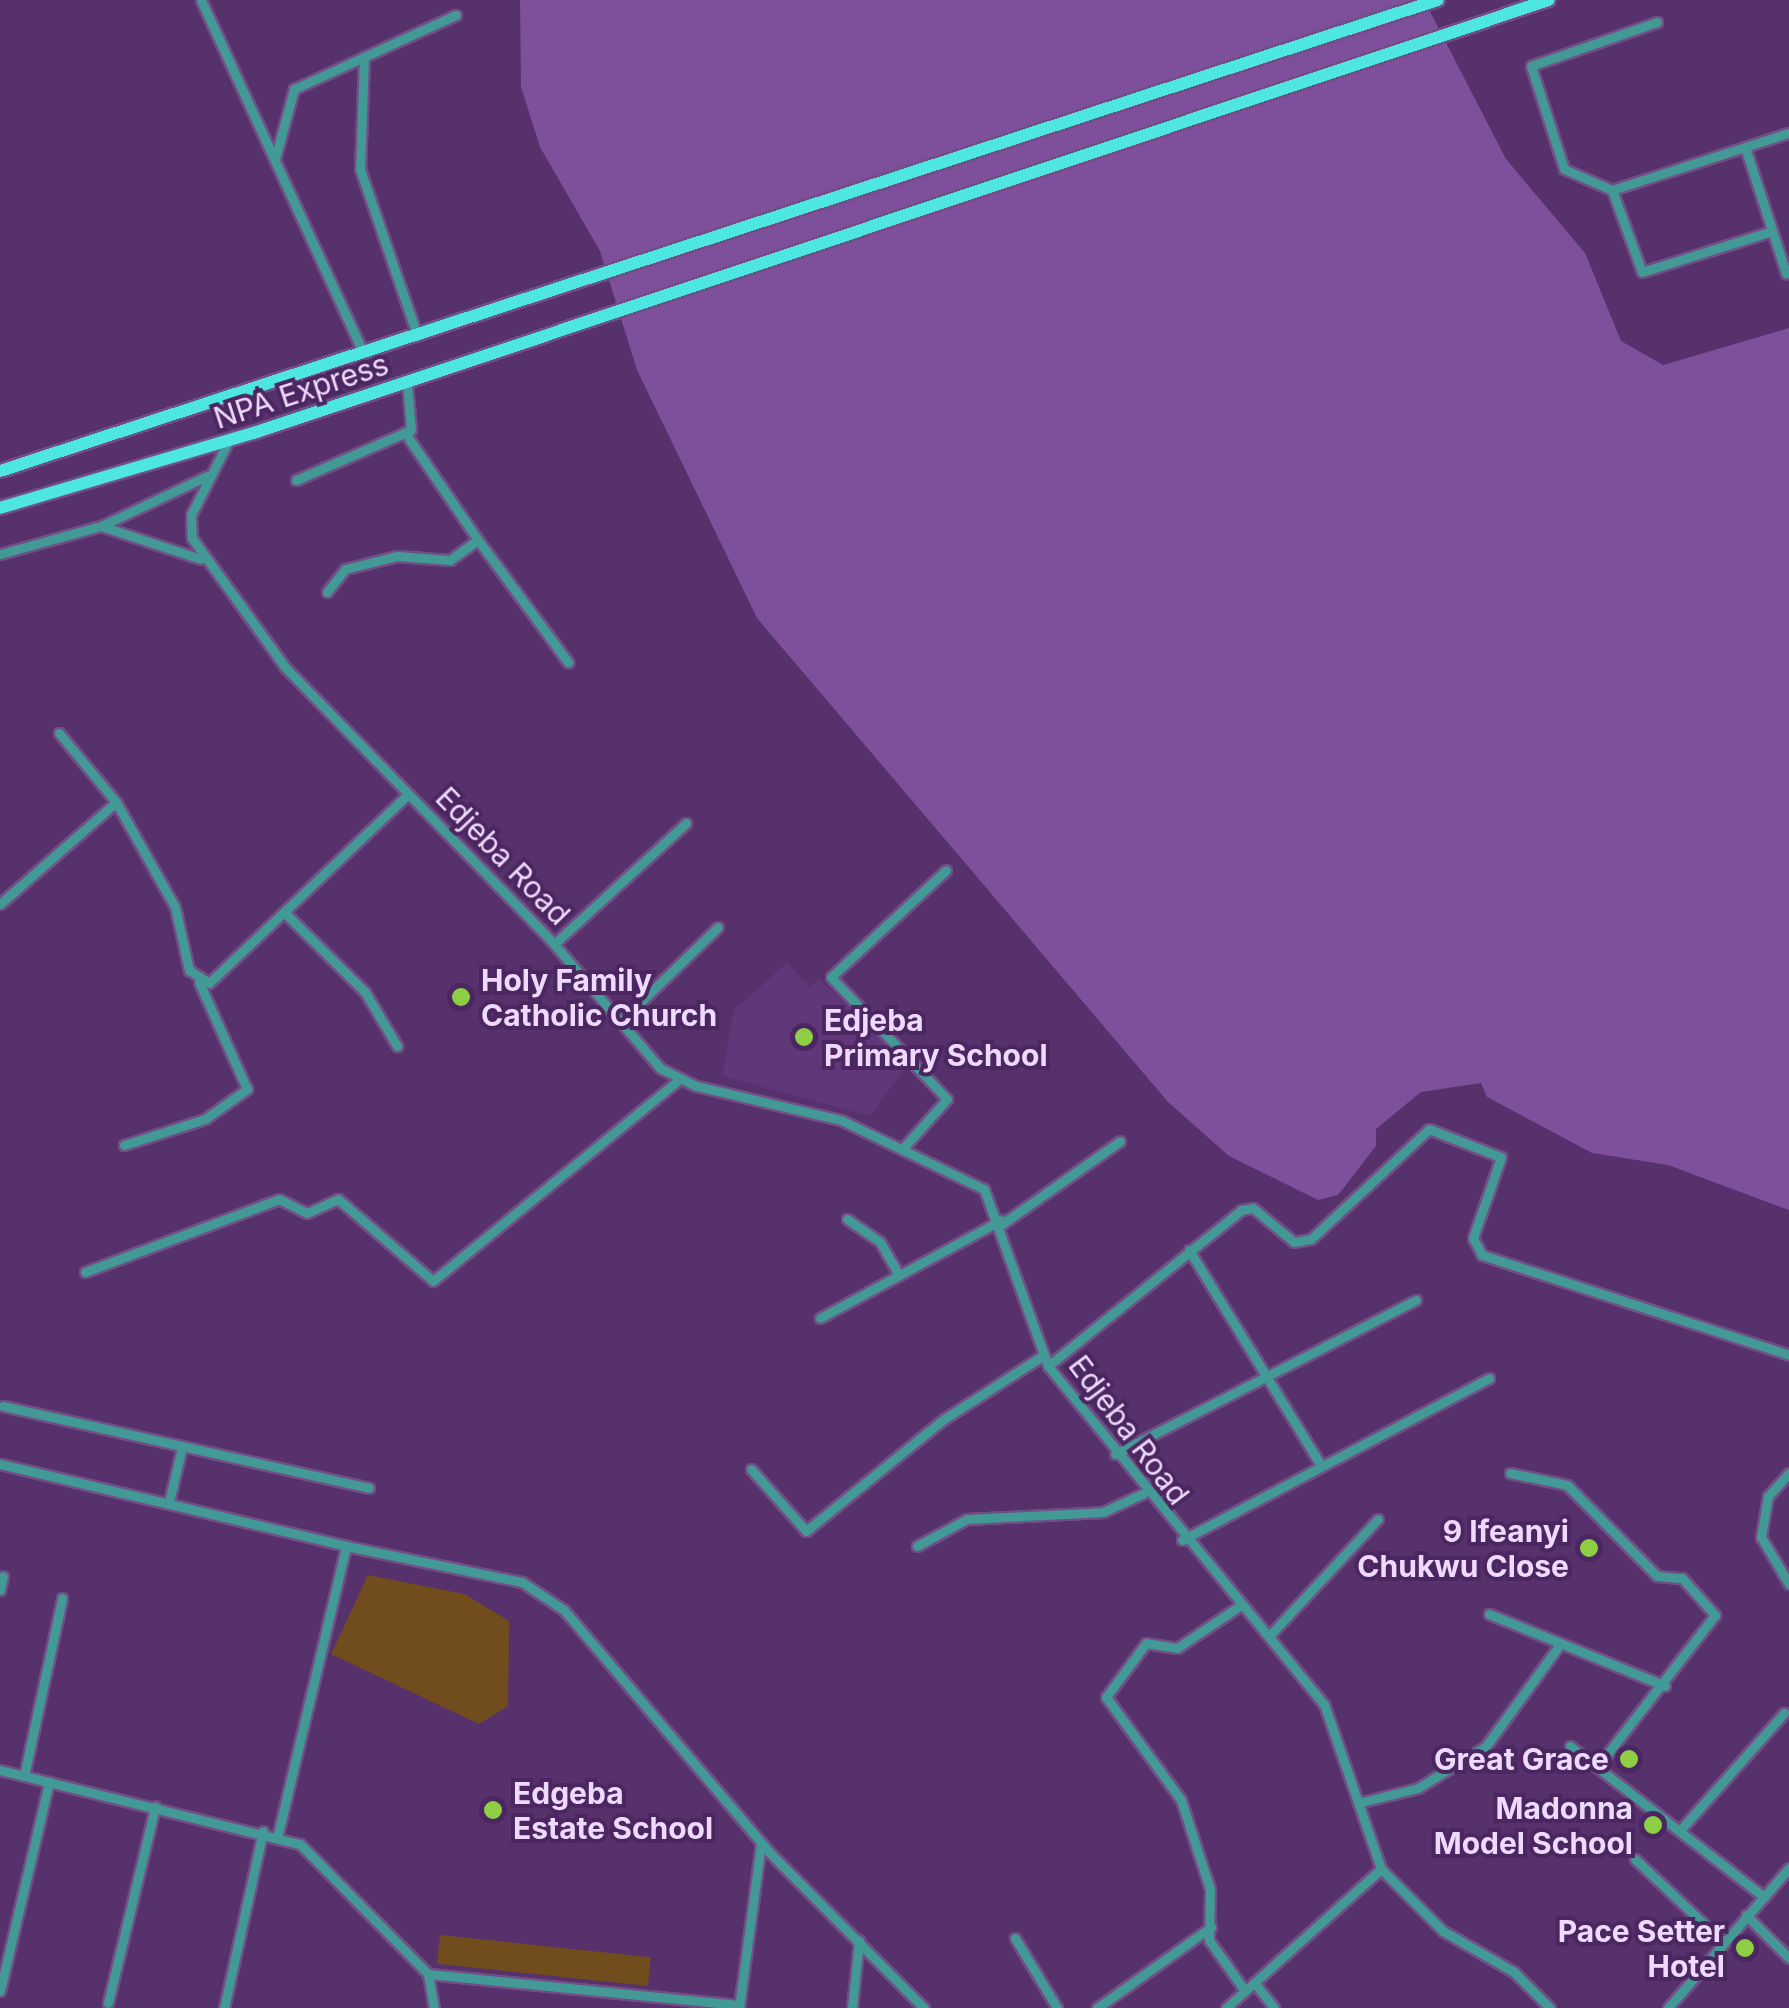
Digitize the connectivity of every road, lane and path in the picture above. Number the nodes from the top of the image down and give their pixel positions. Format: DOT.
graph roads {
  1 [pos="201,0"];
  2 [pos="1438,0"];
  3 [pos="1550,0"];
  4 [pos="456,15"];
  5 [pos="1657,22"];
  6 [pos="364,57"];
  7 [pos="1789,133"];
  8 [pos="1745,147"];
  9 [pos="274,163"];
  10 [pos="1612,190"];
  11 [pos="1772,231"];
  12 [pos="1786,273"];
  13 [pos="418,338"];
  14 [pos="364,356"];
  15 [pos="407,382"];
  16 [pos="406,433"];
  17 [pos="229,441"];
  18 [pos="0,471"];
  19 [pos="209,475"];
  20 [pos="296,480"];
  21 [pos="0,508"];
  22 [pos="102,526"];
  23 [pos="478,540"];
  24 [pos="0,554"];
  25 [pos="201,558"];
  26 [pos="327,592"];
  27 [pos="568,662"];
  28 [pos="58,732"];
  29 [pos="408,794"];
  30 [pos="116,802"];
  31 [pos="686,823"];
  32 [pos="946,870"];
  33 [pos="0,904"];
  34 [pos="286,914"];
  35 [pos="718,927"];
  36 [pos="554,944"];
  37 [pos="199,982"];
  38 [pos="620,1022"];
  39 [pos="397,1046"];
  40 [pos="677,1080"];
  41 [pos="1120,1141"];
  42 [pos="124,1145"];
  43 [pos="905,1146"];
  44 [pos="846,1218"];
  45 [pos="1002,1222"];
  46 [pos="1189,1250"];
  47 [pos="85,1272"];
  48 [pos="898,1273"];
  49 [pos="1416,1300"];
  50 [pos="820,1318"];
  51 [pos="1789,1355"];
  52 [pos="1045,1361"];
  53 [pos="1264,1375"];
  54 [pos="1489,1378"];
  55 [pos="3,1406"];
  56 [pos="182,1447"];
  57 [pos="1115,1454"];
  58 [pos="0,1464"];
  59 [pos="1321,1464"];
  60 [pos="751,1469"];
  61 [pos="1510,1473"];
  62 [pos="1789,1473"];
  63 [pos="370,1488"];
  64 [pos="1144,1494"];
  65 [pos="169,1502"];
  66 [pos="1378,1518"];
  67 [pos="1182,1540"];
  68 [pos="346,1546"];
  69 [pos="917,1546"];
  70 [pos="3,1576"];
  71 [pos="1789,1584"];
  72 [pos="0,1590"];
  73 [pos="62,1598"];
  74 [pos="1241,1604"];
  75 [pos="1489,1614"];
  76 [pos="1271,1634"];
  77 [pos="1558,1647"];
  78 [pos="1665,1686"];
  79 [pos="1784,1713"];
  80 [pos="1570,1746"];
  81 [pos="1601,1762"];
  82 [pos="0,1770"];
  83 [pos="24,1776"];
  84 [pos="49,1782"];
  85 [pos="1358,1803"];
  86 [pos="155,1807"];
  87 [pos="1682,1828"];
  88 [pos="263,1831"];
  89 [pos="278,1834"];
  90 [pos="762,1844"];
  91 [pos="1635,1860"];
  92 [pos="1789,1868"];
  93 [pos="1380,1869"];
  94 [pos="1764,1897"];
  95 [pos="1746,1915"];
  96 [pos="1211,1926"];
  97 [pos="1015,1938"];
  98 [pos="859,1940"];
  99 [pos="1723,1942"];
  100 [pos="1789,1958"];
  101 [pos="428,1974"];
  102 [pos="1257,1986"];
  103 [pos="1245,1990"];
  104 [pos="0,1991"];
  105 [pos="108,2003"];
  106 [pos="739,2006"];
  107 [pos="224,2008"];
  108 [pos="434,2008"];
  109 [pos="852,2008"];
  110 [pos="924,2008"];
  111 [pos="1057,2008"];
  112 [pos="1097,2008"];
  113 [pos="1226,2008"];
  114 [pos="1274,2008"];
  115 [pos="1550,2008"];
  116 [pos="1668,2008"];
  1 -- 9 [label="street"];
  2 -- 13 [label="main road, NPA Express"];
  3 -- 15 [label="main road, NPA Express"];
  4 -- 6 [label="street"];
  5 -- 10 [label="street"];
  6 -- 9 [label="street"];
  6 -- 13 [label="street"];
  7 -- 8 [label="street"];
  8 -- 10 [label="street"];
  8 -- 11 [label="street"];
  9 -- 14 [label="street"];
  10 -- 11 [label="street"];
  11 -- 12 [label="street"];
  13 -- 14 [label="main road, NPA Express"];
  14 -- 18 [label="main road, NPA Express"];
  15 -- 16 [label="street"];
  15 -- 17 [label="main road, NPA Express"];
  16 -- 20 [label="street"];
  16 -- 23 [label="street"];
  17 -- 19 [label="street, Edjeba Road"];
  17 -- 21 [label="main road, NPA Express"];
  19 -- 22 [label="street"];
  19 -- 25 [label="street, Edjeba Road"];
  22 -- 24 [label="street"];
  22 -- 25 [label="street"];
  23 -- 26 [label="street"];
  23 -- 27 [label="street"];
  25 -- 29 [label="street, Edjeba Road"];
  28 -- 30 [label="street"];
  29 -- 34 [label="street"];
  29 -- 36 [label="street, Edjeba Road"];
  30 -- 33 [label="street"];
  30 -- 37 [label="street"];
  31 -- 36 [label="street"];
  32 -- 43 [label="street"];
  34 -- 37 [label="street"];
  34 -- 39 [label="street"];
  35 -- 38 [label="street"];
  36 -- 38 [label="street, Edjeba Road"];
  37 -- 42 [label="street"];
  38 -- 40 [label="street, Edjeba Road"];
  40 -- 43 [label="street, Edjeba Road"];
  40 -- 47 [label="street"];
  41 -- 45 [label="street"];
  43 -- 45 [label="street, Edjeba Road"];
  44 -- 48 [label="street"];
  45 -- 48 [label="street"];
  45 -- 52 [label="street, Edjeba Road"];
  46 -- 51 [label="street"];
  46 -- 52 [label="street"];
  46 -- 53 [label="street"];
  48 -- 50 [label="street"];
  49 -- 53 [label="street"];
  52 -- 57 [label="street, Edjeba Road"];
  52 -- 60 [label="street"];
  53 -- 57 [label="street"];
  53 -- 59 [label="street"];
  54 -- 59 [label="street"];
  55 -- 56 [label="street"];
  56 -- 63 [label="street"];
  56 -- 65 [label="street"];
  57 -- 64 [label="street, Edjeba Road"];
  58 -- 65 [label="street"];
  59 -- 67 [label="street"];
  61 -- 78 [label="street"];
  62 -- 71 [label="street"];
  64 -- 67 [label="street, Edjeba Road"];
  64 -- 69 [label="street"];
  65 -- 68 [label="street"];
  66 -- 76 [label="street"];
  67 -- 74 [label="street, Edjeba Road"];
  68 -- 89 [label="street"];
  68 -- 90 [label="street"];
  70 -- 72 [label="street"];
  73 -- 83 [label="street"];
  74 -- 76 [label="street, Edjeba Road"];
  74 -- 96 [label="street"];
  75 -- 77 [label="street"];
  76 -- 85 [label="street, Edjeba Road"];
  77 -- 78 [label="street"];
  77 -- 85 [label="street"];
  78 -- 81 [label="street"];
  79 -- 87 [label="street"];
  80 -- 81 [label="street"];
  81 -- 87 [label="street"];
  82 -- 83 [label="street"];
  83 -- 84 [label="street"];
  84 -- 86 [label="street"];
  84 -- 104 [label="street"];
  85 -- 93 [label="street, Edjeba Road"];
  86 -- 88 [label="street"];
  86 -- 105 [label="street"];
  87 -- 94 [label="street"];
  88 -- 89 [label="street"];
  88 -- 107 [label="street"];
  89 -- 101 [label="street"];
  90 -- 98 [label="street"];
  90 -- 106 [label="street"];
  91 -- 99 [label="street"];
  92 -- 94 [label="street"];
  93 -- 102 [label="street"];
  93 -- 115 [label="street, Edjeba Road"];
  94 -- 95 [label="street"];
  95 -- 99 [label="street"];
  95 -- 100 [label="street"];
  96 -- 103 [label="street"];
  96 -- 112 [label="street"];
  97 -- 111 [label="street"];
  98 -- 109 [label="street"];
  98 -- 110 [label="street"];
  99 -- 116 [label="street"];
  101 -- 106 [label="street"];
  101 -- 108 [label="street"];
  102 -- 103 [label="street"];
  102 -- 114 [label="street"];
  103 -- 113 [label="street"];
}
